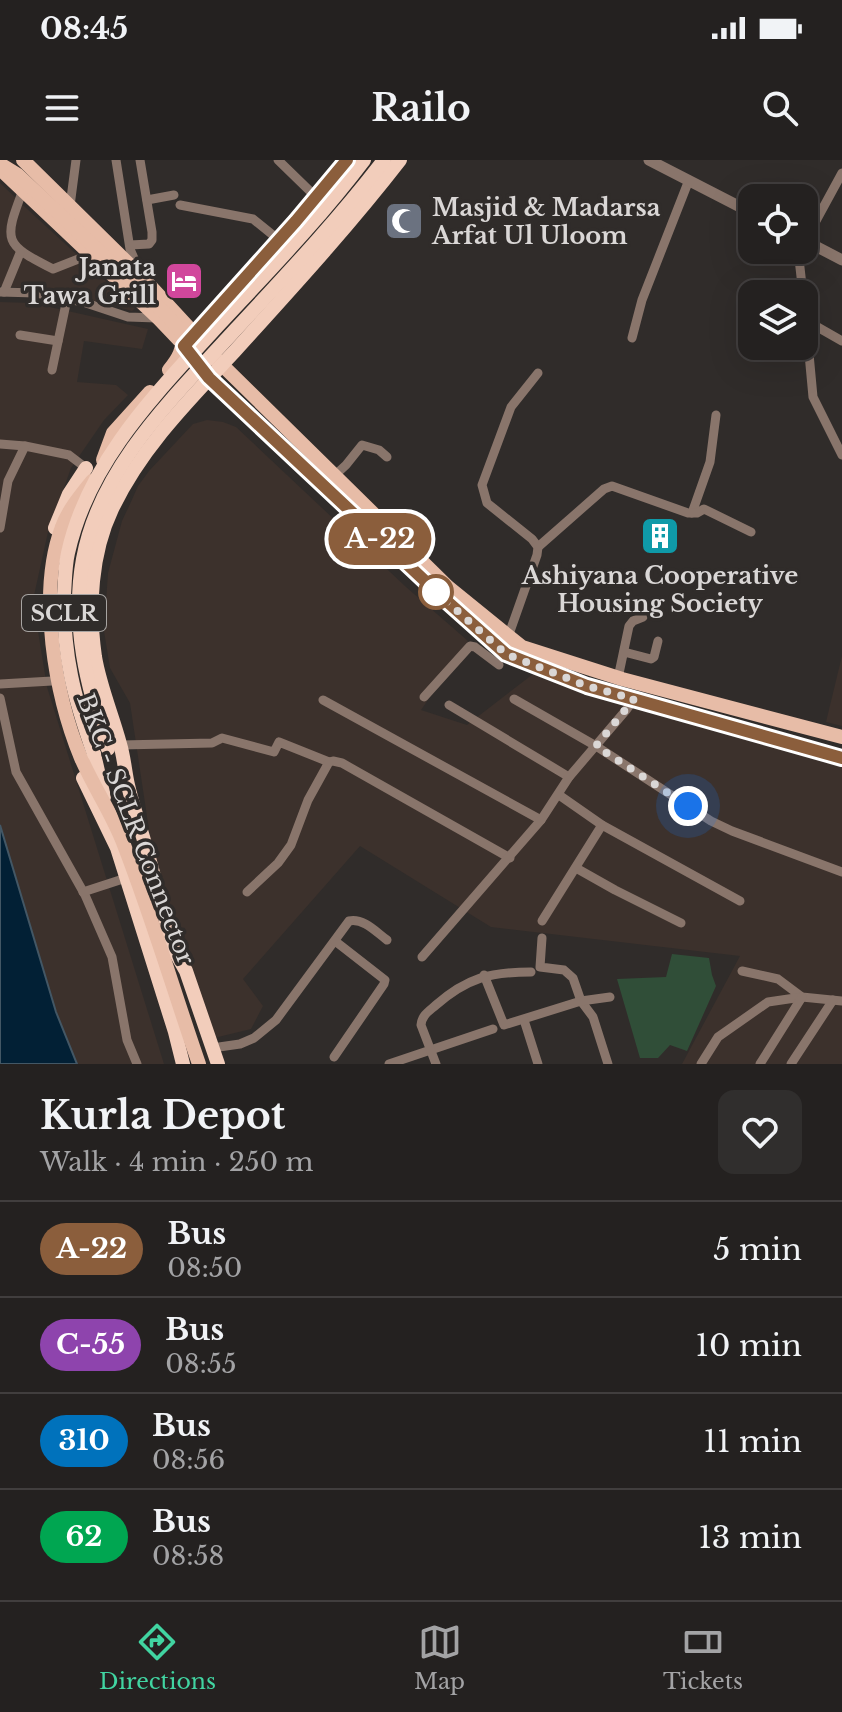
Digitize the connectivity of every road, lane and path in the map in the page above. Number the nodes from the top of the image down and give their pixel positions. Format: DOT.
graph roads {
  1 [pos="23,160"];
  2 [pos="76,160"];
  3 [pos="116,160"];
  4 [pos="140,160"];
  5 [pos="278,160"];
  6 [pos="347,160"];
  7 [pos="364,160"];
  8 [pos="384,160"];
  9 [pos="400,160"];
  10 [pos="649,160"];
  11 [pos="0,166"];
  12 [pos="842,173"];
  13 [pos="689,180"];
  14 [pos="23,190"];
  15 [pos="316,197"];
  16 [pos="147,200"];
  17 [pos="70,206"];
  18 [pos="738,206"];
  19 [pos="818,216"];
  20 [pos="282,236"];
  21 [pos="130,245"];
  22 [pos="818,250"];
  23 [pos="20,253"];
  24 [pos="91,254"];
  25 [pos="842,260"];
  26 [pos="315,262"];
  27 [pos="142,277"];
  28 [pos="2,292"];
  29 [pos="67,299"];
  30 [pos="159,319"];
  31 [pos="818,327"];
  32 [pos="195,333"];
  33 [pos="20,335"];
  34 [pos="632,338"];
  35 [pos="58,341"];
  36 [pos="842,341"];
  37 [pos="184,346"];
  38 [pos="810,360"];
  39 [pos="221,366"];
  40 [pos="52,370"];
  41 [pos="538,373"];
  42 [pos="209,378"];
  43 [pos="237,381"];
  44 [pos="225,394"];
  45 [pos="716,415"];
  46 [pos="0,444"];
  47 [pos="25,446"];
  48 [pos="842,455"];
  49 [pos="387,457"];
  50 [pos="92,471"];
  51 [pos="334,476"];
  52 [pos="343,495"];
  53 [pos="692,513"];
  54 [pos="59,517"];
  55 [pos="0,528"];
  56 [pos="751,532"];
  57 [pos="103,534"];
  58 [pos="538,547"];
  59 [pos="647,604"];
  60 [pos="658,641"];
  61 [pos="496,645"];
  62 [pos="624,652"];
  63 [pos="499,665"];
  64 [pos="618,678"];
  65 [pos="52,681"];
  66 [pos="0,684"];
  67 [pos="424,697"];
  68 [pos="0,698"];
  69 [pos="514,699"];
  70 [pos="634,699"];
  71 [pos="323,700"];
  72 [pos="449,705"];
  73 [pos="842,737"];
  74 [pos="596,746"];
  75 [pos="114,747"];
  76 [pos="842,758"];
  77 [pos="329,762"];
  78 [pos="569,777"];
  79 [pos="559,795"];
  80 [pos="541,820"];
  81 [pos="602,825"];
  82 [pos="117,848"];
  83 [pos="510,858"];
  84 [pos="576,868"];
  85 [pos="842,872"];
  86 [pos="126,878"];
  87 [pos="83,892"];
  88 [pos="247,892"];
  89 [pos="740,901"];
  90 [pos="542,921"];
  91 [pos="681,923"];
  92 [pos="542,938"];
  93 [pos="387,940"];
  94 [pos="335,941"];
  95 [pos="173,948"];
  96 [pos="422,957"];
  97 [pos="742,971"];
  98 [pos="531,972"];
  99 [pos="484,975"];
  100 [pos="610,997"];
  101 [pos="802,997"];
  102 [pos="837,1000"];
  103 [pos="581,1001"];
  104 [pos="524,1020"];
  105 [pos="493,1029"];
  106 [pos="212,1048"];
  107 [pos="431,1050"];
  108 [pos="334,1057"];
  109 [pos="137,1064"];
  110 [pos="185,1064"];
  111 [pos="199,1064"];
  112 [pos="209,1064"];
  113 [pos="218,1064"];
  114 [pos="389,1064"];
  115 [pos="436,1064"];
  116 [pos="538,1064"];
  117 [pos="608,1064"];
  118 [pos="701,1064"];
  119 [pos="760,1064"];
  120 [pos="791,1064"];
  1 -- 17 [label="main road"];
  2 -- 17 [label="street"];
  3 -- 21 [label="street"];
  4 -- 16 [label="street"];
  5 -- 15 [label="street"];
  6 -- 15 [label="highway"];
  7 -- 50 [label="highway, SCLR, bridge"];
  8 -- 75 [label="highway, SCLR, bridge"];
  9 -- 26 [label="highway"];
  10 -- 13 [label="street"];
  11 -- 14 [label="main road"];
  11 -- 50 [label="main road, BKC - SCLR Connector, bridge"];
  12 -- 19 [label="street"];
  13 -- 18 [label="street"];
  13 -- 34 [label="street"];
  14 -- 23 [label="street"];
  14 -- 24 [label="main road"];
  15 -- 20 [label="highway"];
  16 -- 20 [label="street"];
  16 -- 21 [label="street"];
  17 -- 27 [label="main road"];
  20 -- 26 [label="highway"];
  20 -- 32 [label="highway"];
  21 -- 27 [label="street"];
  22 -- 25 [label="street"];
  23 -- 24 [label="street"];
  23 -- 28 [label="street"];
  24 -- 30 [label="main road"];
  26 -- 39 [label="highway"];
  27 -- 32 [label="main road"];
  28 -- 29 [label="street"];
  29 -- 30 [label="street"];
  29 -- 35 [label="street"];
  30 -- 37 [label="main road"];
  31 -- 36 [label="street"];
  32 -- 37 [label="highway"];
  32 -- 39 [label="main road"];
  33 -- 35 [label="street"];
  35 -- 40 [label="street"];
  37 -- 42 [label="main road"];
  38 -- 48 [label="street"];
  39 -- 42 [label="highway"];
  39 -- 43 [label="main road"];
  41 -- 58 [label="street"];
  42 -- 44 [label="main road"];
  42 -- 57 [label="highway"];
  43 -- 44 [label="main road"];
  43 -- 51 [label="main road"];
  44 -- 52 [label="main road"];
  45 -- 53 [label="street"];
  46 -- 47 [label="street"];
  47 -- 50 [label="street"];
  47 -- 55 [label="street"];
  49 -- 51 [label="street"];
  50 -- 54 [label="highway"];
  50 -- 82 [label="highway, SCLR, bridge"];
  50 -- 111 [label="main road, BKC - SCLR Connector, bridge"];
  51 -- 52 [label="main road"];
  52 -- 61 [label="main road"];
  53 -- 56 [label="street"];
  53 -- 58 [label="street"];
  54 -- 57 [label="highway"];
  54 -- 65 [label="highway"];
  57 -- 75 [label="highway"];
  58 -- 61 [label="street"];
  59 -- 62 [label="street"];
  60 -- 62 [label="street"];
  61 -- 63 [label="street"];
  61 -- 64 [label="main road"];
  61 -- 67 [label="street"];
  61 -- 70 [label="main road"];
  62 -- 64 [label="street"];
  64 -- 73 [label="main road"];
  65 -- 66 [label="street"];
  65 -- 82 [label="highway"];
  68 -- 87 [label="street"];
  69 -- 74 [label="street"];
  70 -- 74 [label="street"];
  70 -- 76 [label="main road"];
  71 -- 80 [label="street"];
  72 -- 78 [label="street"];
  74 -- 78 [label="street"];
  74 -- 85 [label="street"];
  75 -- 77 [label="street"];
  75 -- 95 [label="highway, SCLR"];
  77 -- 83 [label="street"];
  77 -- 88 [label="street"];
  78 -- 79 [label="street"];
  79 -- 80 [label="street"];
  79 -- 81 [label="street"];
  80 -- 83 [label="street"];
  81 -- 84 [label="street"];
  81 -- 89 [label="street"];
  82 -- 86 [label="highway, SCLR"];
  83 -- 96 [label="street"];
  84 -- 90 [label="street"];
  84 -- 91 [label="street"];
  86 -- 87 [label="street"];
  86 -- 110 [label="highway, SCLR"];
  87 -- 109 [label="street"];
  92 -- 103 [label="street"];
  93 -- 94 [label="street"];
  94 -- 106 [label="street"];
  94 -- 108 [label="street"];
  95 -- 106 [label="highway, SCLR"];
  95 -- 112 [label="highway"];
  97 -- 101 [label="street"];
  98 -- 99 [label="street"];
  99 -- 104 [label="street"];
  99 -- 107 [label="street"];
  100 -- 103 [label="street"];
  101 -- 102 [label="street"];
  101 -- 118 [label="street"];
  101 -- 119 [label="street"];
  102 -- 120 [label="street"];
  103 -- 104 [label="street"];
  103 -- 117 [label="street"];
  104 -- 116 [label="street"];
  105 -- 107 [label="street"];
  106 -- 113 [label="highway, SCLR"];
  107 -- 114 [label="street"];
  107 -- 115 [label="street"];
}
